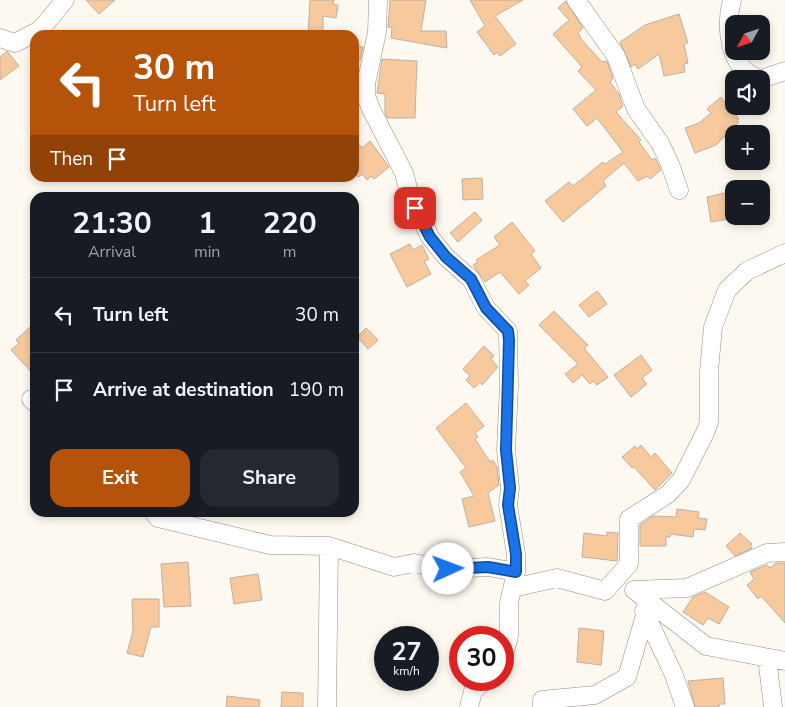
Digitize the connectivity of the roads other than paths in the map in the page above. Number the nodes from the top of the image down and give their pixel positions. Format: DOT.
graph roads {
  1 [pos="65,0"];
  2 [pos="378,0"];
  3 [pos="576,0"];
  4 [pos="732,0"];
  5 [pos="40,30"];
  6 [pos="30,35"];
  7 [pos="0,38"];
  8 [pos="747,70"];
  9 [pos="785,72"];
  10 [pos="770,76"];
  11 [pos="679,190"];
  12 [pos="785,253"];
  13 [pos="157,517"];
  14 [pos="329,546"];
  15 [pos="785,552"];
  16 [pos="514,580"];
  17 [pos="634,590"];
  18 [pos="645,615"];
  19 [pos="509,626"];
  20 [pos="768,658"];
  21 [pos="785,661"];
  22 [pos="473,691"];
  23 [pos="326,707"];
  24 [pos="468,707"];
  25 [pos="542,707"];
  26 [pos="684,707"];
  27 [pos="772,707"];
  1 -- 5 [label="street"];
  2 -- 16 [label="street"];
  3 -- 11 [label="street"];
  4 -- 8 [label="street"];
  6 -- 7 [label="street"];
  9 -- 10 [label="street"];
  12 -- 16 [label="street"];
  13 -- 14 [label="street"];
  14 -- 16 [label="street"];
  14 -- 23 [label="street"];
  15 -- 17 [label="street"];
  16 -- 19 [label="street"];
  17 -- 18 [label="street"];
  17 -- 20 [label="street"];
  18 -- 25 [label="street"];
  18 -- 26 [label="street"];
  20 -- 21 [label="street"];
  20 -- 27 [label="street"];
  22 -- 24 [label="street"];
}
